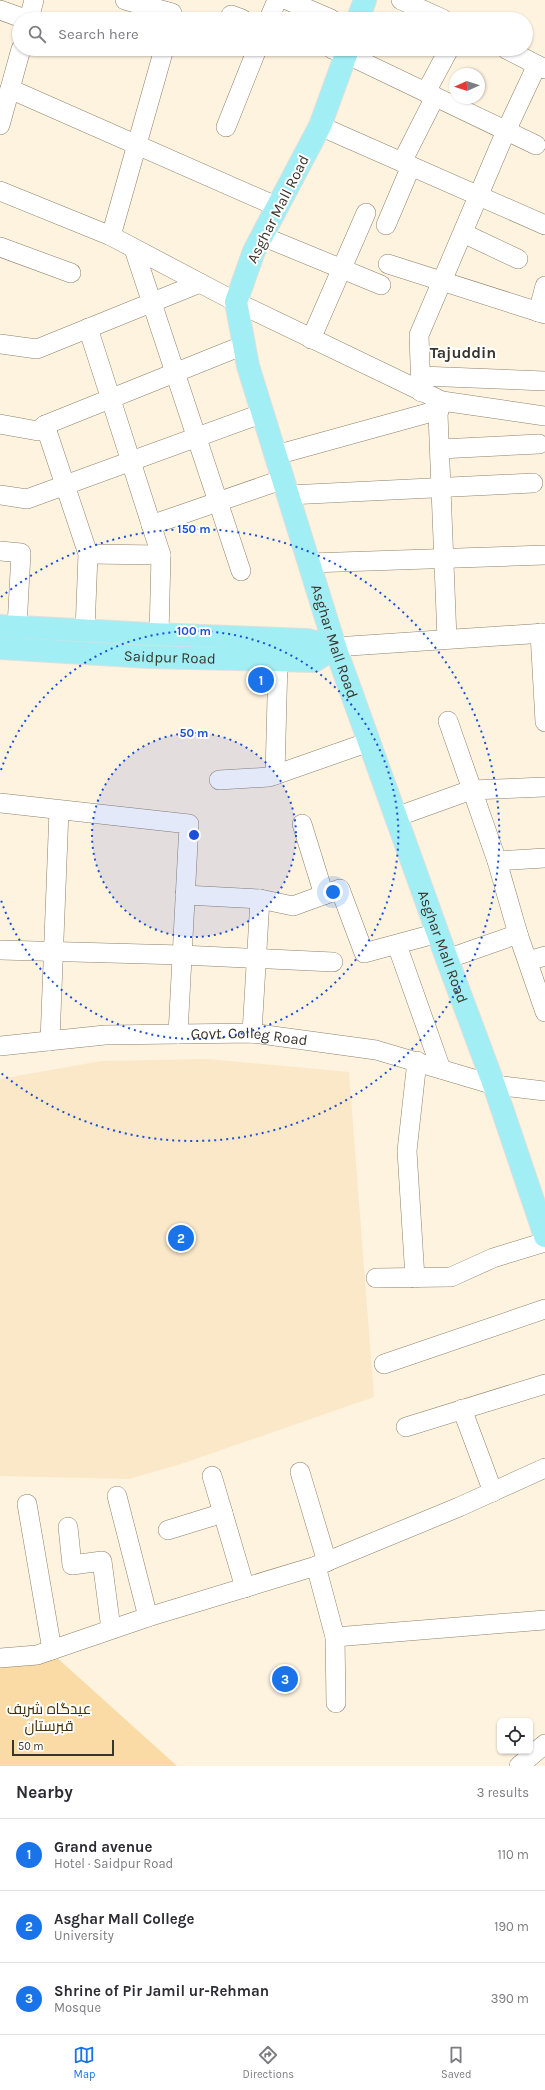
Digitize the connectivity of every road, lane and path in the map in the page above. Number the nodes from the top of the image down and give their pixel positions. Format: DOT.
graph roads {
  1 [pos="34,0"];
  2 [pos="125,0"];
  3 [pos="277,0"];
  4 [pos="287,0"];
  5 [pos="365,0"];
  6 [pos="401,0"];
  7 [pos="0,10"];
  8 [pos="172,11"];
  9 [pos="31,12"];
  10 [pos="272,12"];
  11 [pos="315,12"];
  12 [pos="361,12"];
  13 [pos="428,12"];
  14 [pos="12,14"];
  15 [pos="19,56"];
  16 [pos="162,56"];
  17 [pos="254,56"];
  18 [pos="341,56"];
  19 [pos="352,56"];
  20 [pos="446,56"];
  21 [pos="520,56"];
  22 [pos="541,67"];
  23 [pos="10,89"];
  24 [pos="431,95"];
  25 [pos="0,125"];
  26 [pos="226,126"];
  27 [pos="320,126"];
  28 [pos="506,131"];
  29 [pos="138,145"];
  30 [pos="536,145"];
  31 [pos="407,164"];
  32 [pos="0,191"];
  33 [pos="478,195"];
  34 [pos="278,206"];
  35 [pos="366,213"];
  36 [pos="386,225"];
  37 [pos="545,225"];
  38 [pos="463,233"];
  39 [pos="111,236"];
  40 [pos="262,236"];
  41 [pos="0,247"];
  42 [pos="134,249"];
  43 [pos="518,259"];
  44 [pos="388,264"];
  45 [pos="342,269"];
  46 [pos="70,273"];
  47 [pos="442,282"];
  48 [pos="200,283"];
  49 [pos="380,285"];
  50 [pos="545,286"];
  51 [pos="236,302"];
  52 [pos="152,303"];
  53 [pos="541,313"];
  54 [pos="88,328"];
  55 [pos="311,339"];
  56 [pos="0,344"];
  57 [pos="244,345"];
  58 [pos="175,373"];
  59 [pos="545,381"];
  60 [pos="421,384"];
  61 [pos="111,398"];
  62 [pos="440,406"];
  63 [pos="263,413"];
  64 [pos="545,416"];
  65 [pos="0,424"];
  66 [pos="45,425"];
  67 [pos="196,437"];
  68 [pos="539,444"];
  69 [pos="440,449"];
  70 [pos="276,455"];
  71 [pos="131,461"];
  72 [pos="533,483"];
  73 [pos="65,486"];
  74 [pos="286,487"];
  75 [pos="441,488"];
  76 [pos="0,495"];
  77 [pos="218,502"];
  78 [pos="151,525"];
  79 [pos="0,551"];
  80 [pos="88,554"];
  81 [pos="161,555"];
  82 [pos="545,555"];
  83 [pos="444,559"];
  84 [pos="310,563"];
  85 [pos="241,571"];
  86 [pos="8,626"];
  87 [pos="84,631"];
  88 [pos="542,633"];
  89 [pos="159,635"];
  90 [pos="447,639"];
  91 [pos="335,647"];
  92 [pos="0,648"];
  93 [pos="278,660"];
  94 [pos="545,714"];
  95 [pos="448,721"];
  96 [pos="369,742"];
  97 [pos="275,775"];
  98 [pos="219,780"];
  99 [pos="545,787"];
  100 [pos="471,790"];
  101 [pos="0,803"];
  102 [pos="59,810"];
  103 [pos="396,817"];
  104 [pos="302,824"];
  105 [pos="545,858"];
  106 [pos="497,861"];
  107 [pos="324,895"];
  108 [pos="185,896"];
  109 [pos="260,899"];
  110 [pos="438,934"];
  111 [pos="518,934"];
  112 [pos="397,944"];
  113 [pos="0,950"];
  114 [pos="53,953"];
  115 [pos="182,955"];
  116 [pos="256,959"];
  117 [pos="447,959"];
  118 [pos="537,959"];
  119 [pos="334,962"];
  120 [pos="545,1012"];
  121 [pos="252,1033"];
  122 [pos="178,1034"];
  123 [pos="50,1041"];
  124 [pos="0,1046"];
  125 [pos="417,1062"];
  126 [pos="441,1069"];
  127 [pos="494,1085"];
  128 [pos="545,1091"];
  129 [pos="545,1236"];
  130 [pos="545,1242"];
  131 [pos="376,1278"];
  132 [pos="415,1278"];
  133 [pos="545,1308"];
  134 [pos="384,1364"];
  135 [pos="545,1384"];
  136 [pos="462,1409"];
  137 [pos="406,1426"];
  138 [pos="545,1468"];
  139 [pos="300,1472"];
  140 [pos="212,1476"];
  141 [pos="493,1492"];
  142 [pos="117,1496"];
  143 [pos="27,1504"];
  144 [pos="223,1513"];
  145 [pos="68,1527"];
  146 [pos="168,1530"];
  147 [pos="321,1564"];
  148 [pos="245,1588"];
  149 [pos="148,1617"];
  150 [pos="545,1620"];
  151 [pos="111,1629"];
  152 [pos="335,1637"];
  153 [pos="52,1650"];
  154 [pos="0,1658"];
  155 [pos="336,1703"];
  156 [pos="545,1744"];
  157 [pos="519,1766"];
  1 -- 9 [label="street"];
  2 -- 8 [label="street"];
  3 -- 10 [label="street"];
  4 -- 11 [label="street"];
  5 -- 12 [label="main road"];
  6 -- 13 [label="street"];
  7 -- 14 [label="street"];
  15 -- 23 [label="street"];
  16 -- 29 [label="street"];
  17 -- 26 [label="street"];
  18 -- 27 [label="main road, Asghar Mall Road"];
  19 -- 24 [label="street"];
  20 -- 24 [label="street"];
  21 -- 22 [label="street"];
  22 -- 28 [label="street"];
  23 -- 25 [label="street"];
  23 -- 29 [label="street"];
  24 -- 28 [label="street"];
  24 -- 31 [label="street"];
  27 -- 31 [label="street"];
  27 -- 34 [label="main road, Asghar Mall Road"];
  28 -- 30 [label="street"];
  28 -- 33 [label="street"];
  29 -- 34 [label="street"];
  29 -- 39 [label="street"];
  31 -- 33 [label="street"];
  31 -- 36 [label="street"];
  32 -- 39 [label="street"];
  33 -- 37 [label="street"];
  33 -- 38 [label="street"];
  34 -- 40 [label="main road, Asghar Mall Road"];
  35 -- 45 [label="street"];
  38 -- 43 [label="street"];
  38 -- 47 [label="street"];
  39 -- 42 [label="street"];
  40 -- 45 [label="street"];
  40 -- 51 [label="main road, Asghar Mall Road"];
  41 -- 46 [label="street"];
  42 -- 48 [label="street"];
  42 -- 52 [label="street"];
  44 -- 47 [label="street"];
  45 -- 49 [label="street"];
  45 -- 55 [label="street"];
  47 -- 53 [label="street"];
  47 -- 60 [label="street"];
  48 -- 51 [label="street"];
  48 -- 52 [label="street"];
  50 -- 53 [label="street"];
  51 -- 55 [label="street"];
  51 -- 57 [label="main road, Asghar Mall Road"];
  52 -- 54 [label="street"];
  52 -- 58 [label="street"];
  54 -- 56 [label="street"];
  54 -- 61 [label="street"];
  55 -- 60 [label="street"];
  57 -- 58 [label="street"];
  57 -- 63 [label="main road, Asghar Mall Road"];
  58 -- 61 [label="street"];
  58 -- 67 [label="street"];
  59 -- 60 [label="street"];
  60 -- 62 [label="street"];
  61 -- 66 [label="street"];
  61 -- 71 [label="street"];
  62 -- 64 [label="street"];
  62 -- 69 [label="street"];
  62 -- 70 [label="street"];
  63 -- 67 [label="street"];
  63 -- 70 [label="main road, Asghar Mall Road"];
  65 -- 66 [label="street"];
  66 -- 73 [label="street"];
  67 -- 71 [label="street"];
  67 -- 77 [label="street"];
  68 -- 69 [label="street"];
  69 -- 75 [label="street"];
  70 -- 74 [label="main road, Asghar Mall Road"];
  71 -- 73 [label="street"];
  71 -- 78 [label="street"];
  72 -- 75 [label="street"];
  73 -- 76 [label="street"];
  73 -- 80 [label="street"];
  74 -- 75 [label="street"];
  74 -- 77 [label="street"];
  74 -- 84 [label="main road, Asghar Mall Road"];
  75 -- 83 [label="street"];
  77 -- 78 [label="street"];
  77 -- 85 [label="street"];
  78 -- 81 [label="street"];
  79 -- 86 [label="street"];
  80 -- 81 [label="street"];
  80 -- 87 [label="street"];
  81 -- 89 [label="street"];
  82 -- 83 [label="street"];
  83 -- 84 [label="street"];
  83 -- 90 [label="street"];
  84 -- 91 [label="main road, Asghar Mall Road"];
  86 -- 87 [label="main road, Saidpur Road"];
  87 -- 89 [label="main road, Saidpur Road"];
  88 -- 90 [label="street, Saidpur Road"];
  88 -- 94 [label="street"];
  89 -- 91 [label="main road, Saidpur Road"];
  90 -- 91 [label="street, Saidpur Road"];
  91 -- 93 [label="main road, Saidpur Road"];
  91 -- 96 [label="main road, Asghar Mall Road"];
  92 -- 93 [label="main road, Saidpur Road"];
  93 -- 97 [label="street"];
  95 -- 100 [label="street"];
  96 -- 97 [label="street"];
  96 -- 103 [label="main road, Asghar Mall Road"];
  97 -- 98 [label="street"];
  99 -- 100 [label="street"];
  100 -- 103 [label="street"];
  100 -- 106 [label="street"];
  101 -- 102 [label="street"];
  102 -- 108 [label="street"];
  102 -- 114 [label="street"];
  103 -- 110 [label="main road, Asghar Mall Road"];
  104 -- 107 [label="street"];
  105 -- 106 [label="street"];
  106 -- 111 [label="street"];
  107 -- 109 [label="street"];
  107 -- 112 [label="street"];
  108 -- 109 [label="street"];
  108 -- 115 [label="street"];
  109 -- 116 [label="street"];
  110 -- 112 [label="street"];
  110 -- 117 [label="main road, Asghar Mall Road"];
  111 -- 117 [label="street"];
  111 -- 118 [label="street"];
  112 -- 126 [label="street"];
  113 -- 114 [label="street"];
  114 -- 115 [label="street"];
  114 -- 123 [label="street"];
  115 -- 116 [label="street"];
  115 -- 122 [label="street"];
  116 -- 119 [label="street"];
  116 -- 121 [label="street"];
  117 -- 127 [label="main road, Asghar Mall Road"];
  118 -- 120 [label="street"];
  121 -- 122 [label="street, Govt. Colleg Road"];
  121 -- 125 [label="street, Govt. Colleg Road"];
  122 -- 123 [label="street, Govt. Colleg Road"];
  123 -- 124 [label="street, Govt. Colleg Road"];
  125 -- 126 [label="street, Govt. Colleg Road"];
  125 -- 132 [label="street"];
  126 -- 127 [label="street, Govt. Colleg Road"];
  127 -- 128 [label="street, Govt. Colleg Road"];
  127 -- 129 [label="main road, Asghar Mall Road"];
  130 -- 132 [label="street"];
  131 -- 132 [label="street"];
  133 -- 134 [label="street"];
  135 -- 136 [label="street"];
  136 -- 137 [label="street"];
  136 -- 141 [label="street"];
  138 -- 141 [label="street"];
  139 -- 147 [label="street"];
  140 -- 144 [label="street"];
  141 -- 147 [label="street"];
  142 -- 149 [label="street"];
  143 -- 153 [label="street"];
  144 -- 146 [label="street"];
  144 -- 148 [label="street"];
  145 -- 151 [label="street"];
  147 -- 148 [label="street"];
  147 -- 152 [label="street"];
  148 -- 149 [label="street"];
  149 -- 151 [label="street"];
  150 -- 152 [label="street"];
  151 -- 153 [label="street"];
  152 -- 155 [label="street"];
  153 -- 154 [label="street"];
  156 -- 157 [label="street"];
}
